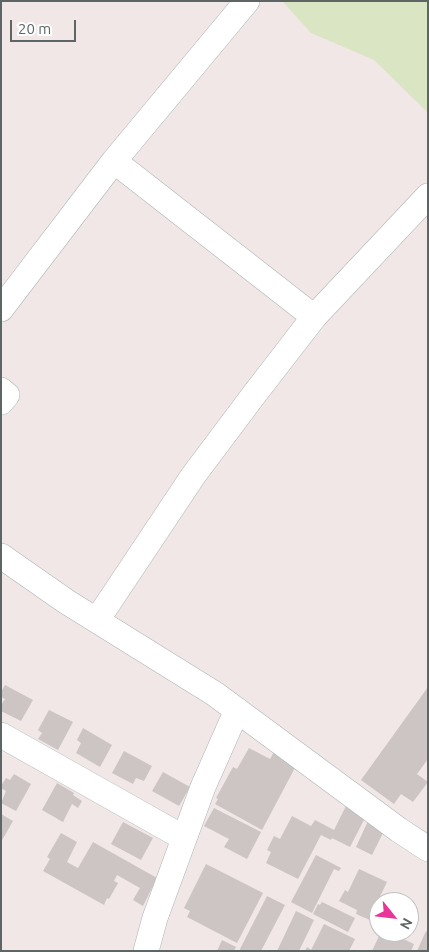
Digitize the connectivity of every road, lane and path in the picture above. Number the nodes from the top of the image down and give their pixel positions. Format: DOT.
graph roads {
  1 [pos="248,1"];
  2 [pos="114,161"];
  3 [pos="428,196"];
  4 [pos="1,308"];
  5 [pos="314,317"];
  6 [pos="1,390"];
  7 [pos="1,402"];
  8 [pos="1,556"];
  9 [pos="97,620"];
  10 [pos="237,710"];
  11 [pos="1,735"];
  12 [pos="184,838"];
  13 [pos="428,849"];
  14 [pos="146,951"];
  1 -- 2 [label="street"];
  2 -- 4 [label="street"];
  2 -- 5 [label="street"];
  3 -- 5 [label="street"];
  5 -- 9 [label="street"];
  6 -- 7 [label="street"];
  8 -- 9 [label="street"];
  9 -- 10 [label="street"];
  10 -- 12 [label="street"];
  10 -- 13 [label="street"];
  11 -- 12 [label="street"];
  12 -- 14 [label="street"];
}
